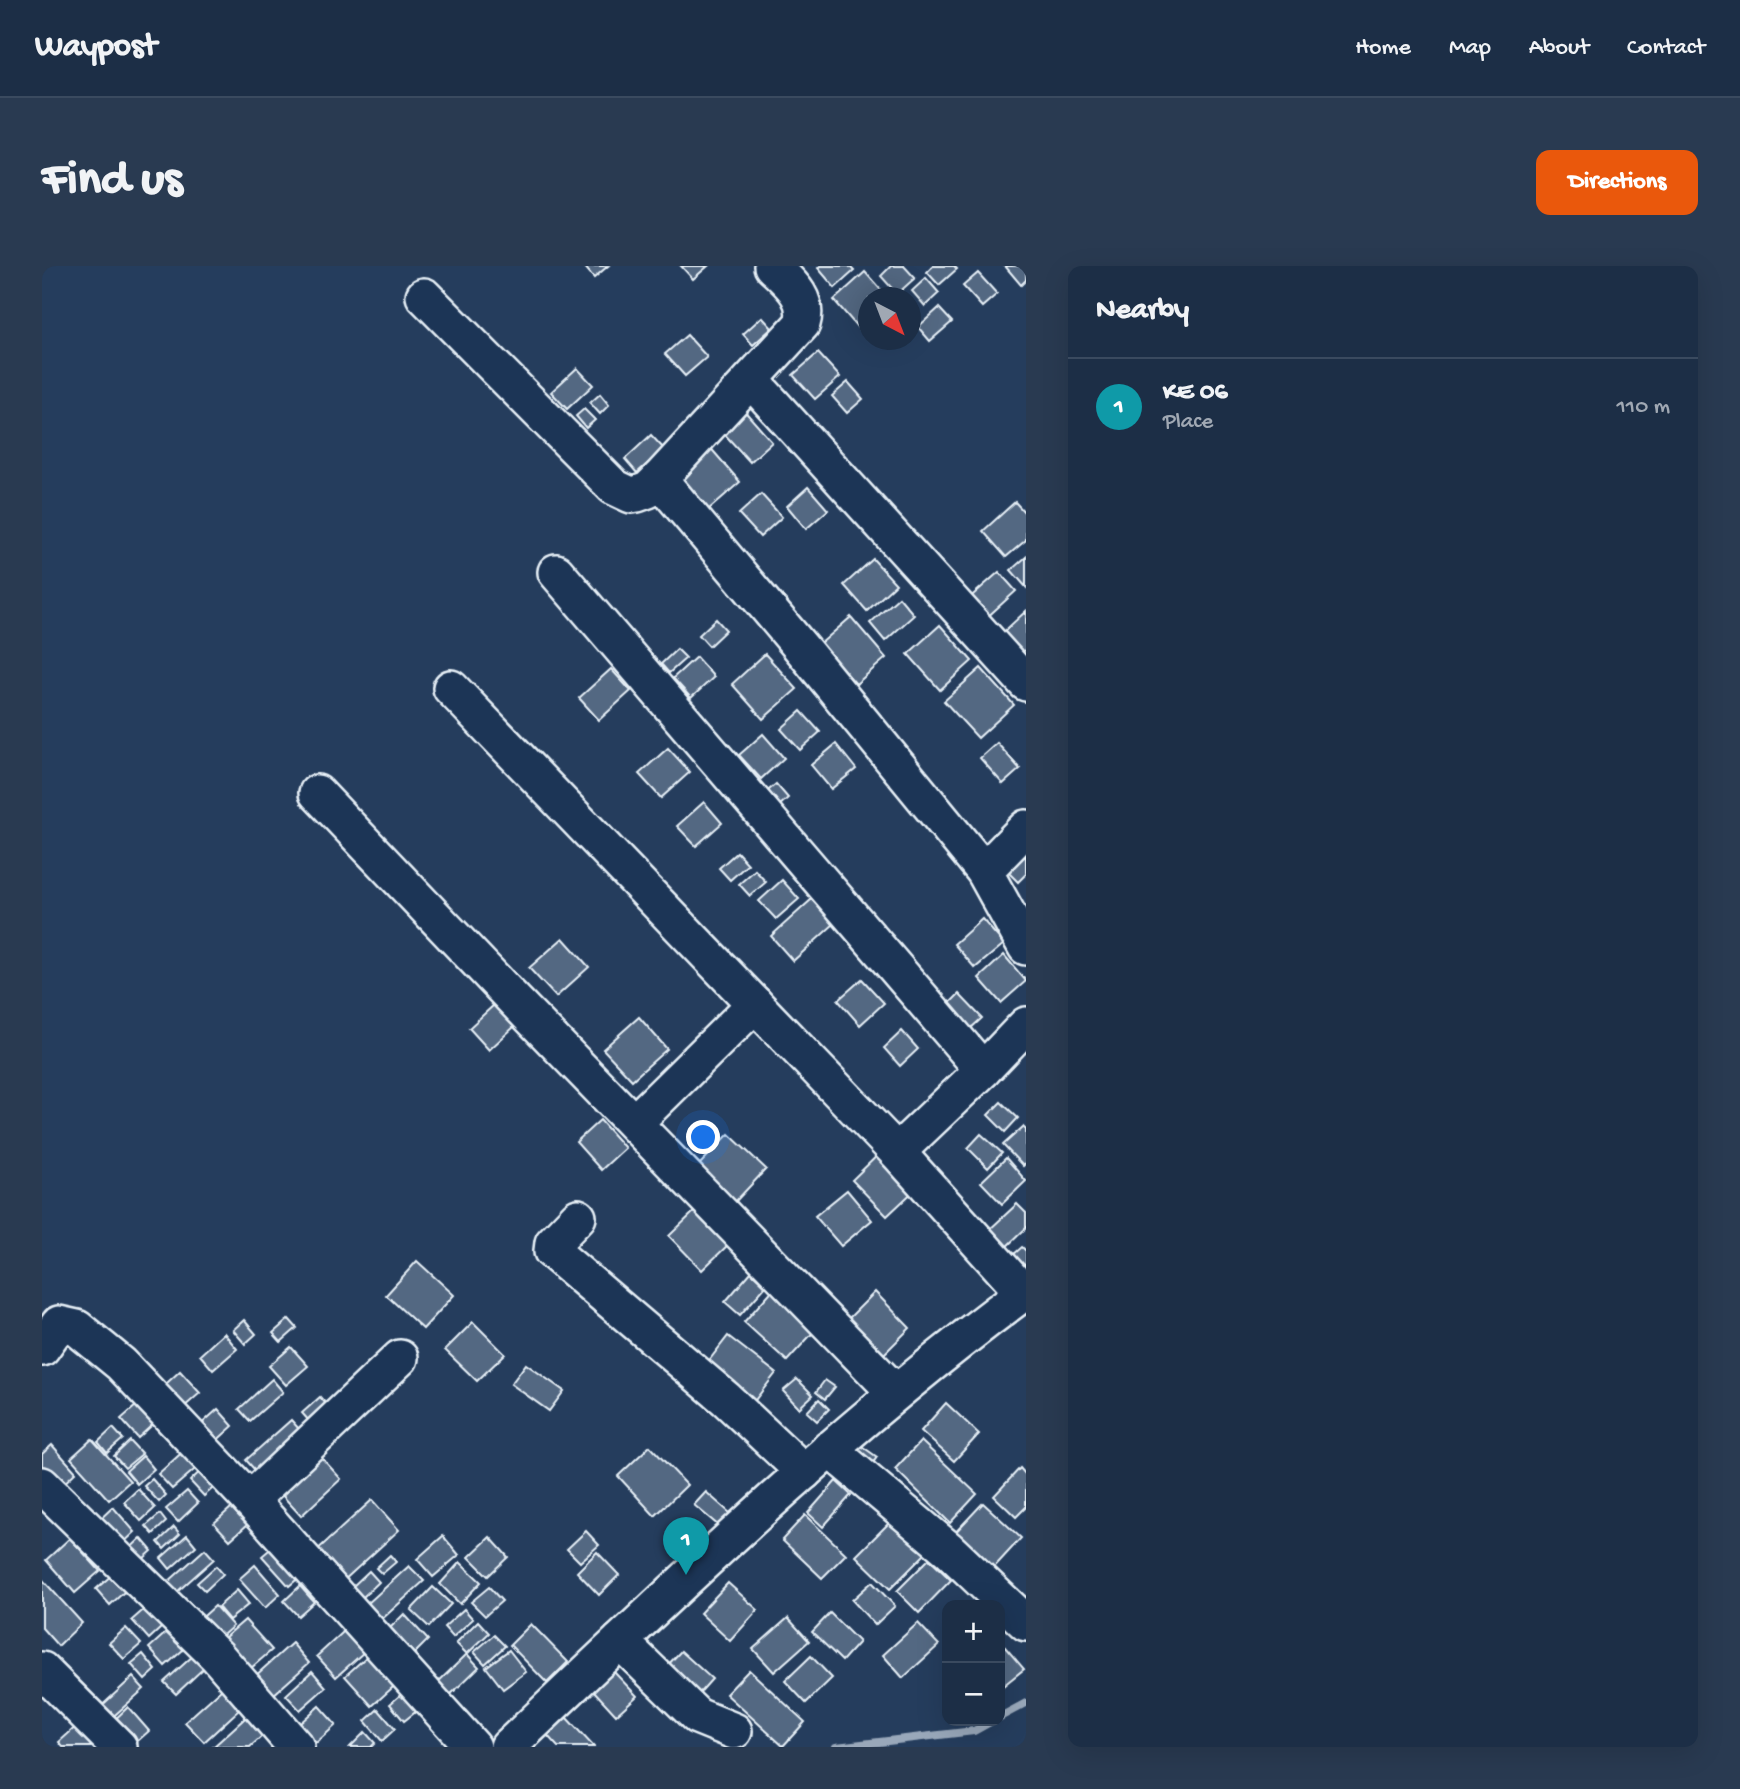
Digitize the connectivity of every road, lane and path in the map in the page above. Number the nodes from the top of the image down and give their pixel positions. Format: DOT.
graph roads {
  1 [pos="772,266"];
  2 [pos="424,296"];
  3 [pos="751,380"];
  4 [pos="659,479"];
  5 [pos="556,572"];
  6 [pos="1026,683"];
  7 [pos="451,688"];
  8 [pos="317,793"];
  9 [pos="1026,828"];
  10 [pos="985,872"];
  11 [pos="1026,947"];
  12 [pos="755,1004"];
  13 [pos="1026,1026"];
  14 [pos="983,1070"];
  15 [pos="634,1123"];
  16 [pos="897,1152"];
  17 [pos="578,1217"];
  18 [pos="1025,1292"];
  19 [pos="42,1348"];
  20 [pos="400,1358"];
  21 [pos="895,1392"];
  22 [pos="817,1460"];
  23 [pos="42,1485"];
  24 [pos="250,1500"];
  25 [pos="1026,1623"];
  26 [pos="620,1641"];
  27 [pos="42,1670"];
  28 [pos="734,1731"];
  29 [pos="119,1747"];
  30 [pos="296,1747"];
  31 [pos="473,1747"];
  32 [pos="508,1747"];
  1 -- 3 [label="street"];
  2 -- 4 [label="street"];
  3 -- 4 [label="street"];
  3 -- 6 [label="street"];
  4 -- 10 [label="street"];
  5 -- 14 [label="street"];
  7 -- 12 [label="street"];
  8 -- 15 [label="street"];
  9 -- 10 [label="street"];
  10 -- 11 [label="street"];
  12 -- 15 [label="street"];
  12 -- 16 [label="street"];
  13 -- 14 [label="street"];
  14 -- 16 [label="street"];
  15 -- 21 [label="street"];
  16 -- 18 [label="street"];
  17 -- 22 [label="street"];
  18 -- 21 [label="street"];
  19 -- 24 [label="street"];
  20 -- 24 [label="street"];
  21 -- 22 [label="street"];
  22 -- 25 [label="street"];
  22 -- 26 [label="street"];
  23 -- 30 [label="street"];
  24 -- 31 [label="street"];
  26 -- 28 [label="street"];
  26 -- 32 [label="street"];
  27 -- 29 [label="street"];
}
